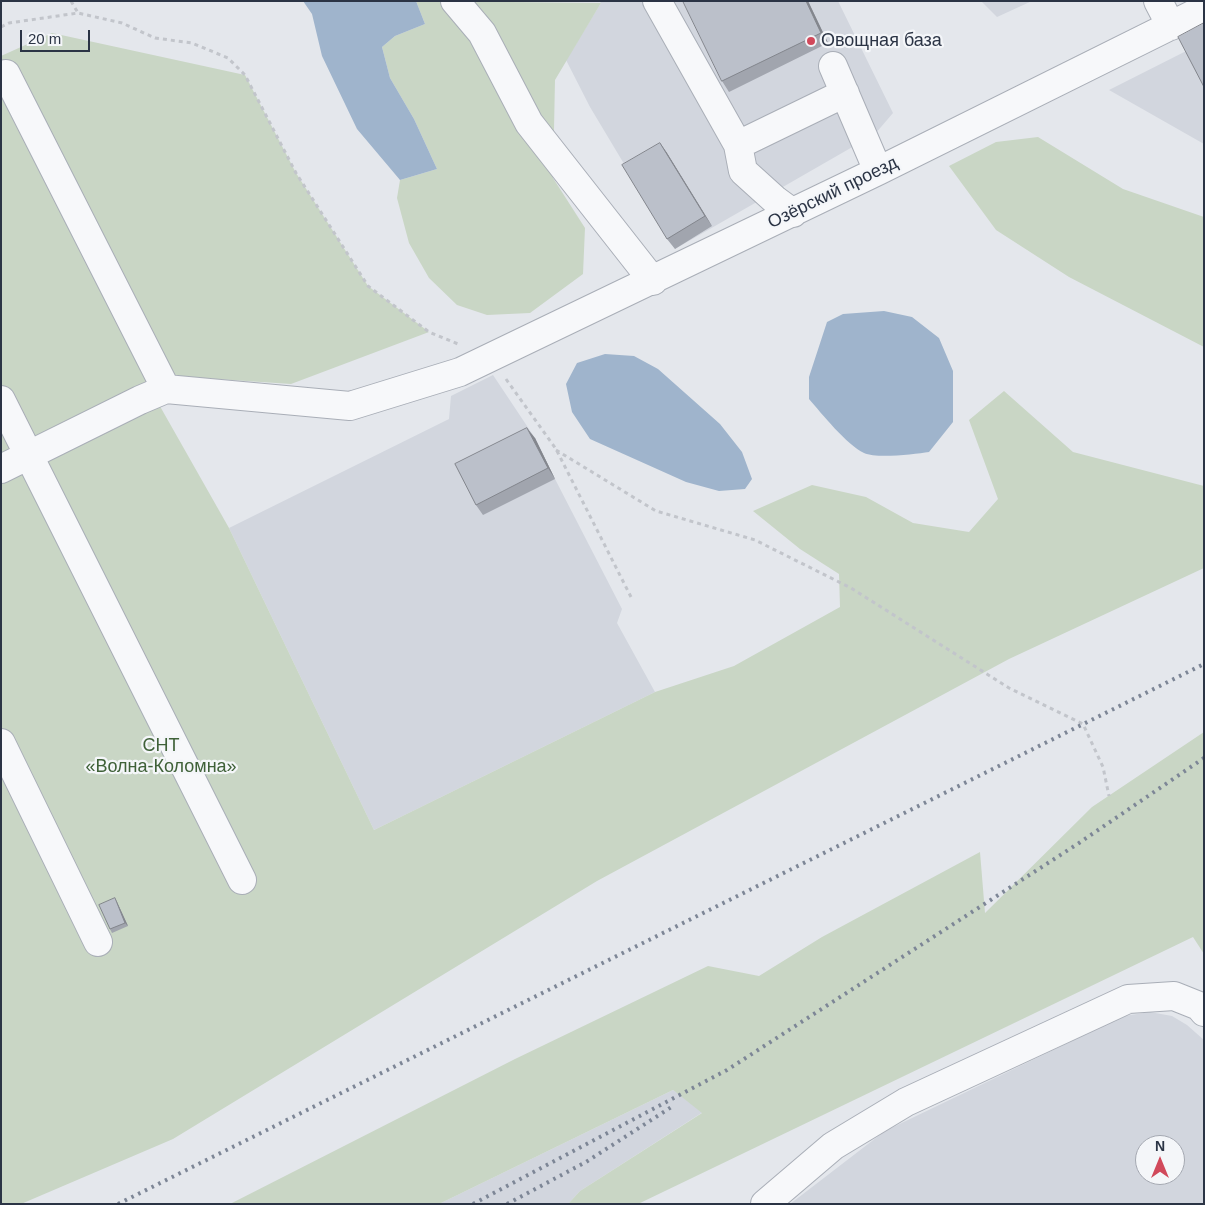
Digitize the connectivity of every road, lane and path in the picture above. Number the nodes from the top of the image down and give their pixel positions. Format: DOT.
graph roads {
  1 [pos="71,1"];
  2 [pos="455,1"];
  3 [pos="657,1"];
  4 [pos="1158,1"];
  5 [pos="1204,9"];
  6 [pos="78,13"];
  7 [pos="1171,26"];
  8 [pos="1,27"];
  9 [pos="833,66"];
  10 [pos="6,74"];
  11 [pos="845,92"];
  12 [pos="738,145"];
  13 [pos="878,171"];
  14 [pos="793,212"];
  15 [pos="653,281"];
  16 [pos="491,358"];
  17 [pos="166,389"];
  18 [pos="1,400"];
  19 [pos="556,450"];
  20 [pos="29,455"];
  21 [pos="1,469"];
  22 [pos="631,597"];
  23 [pos="1,743"];
  24 [pos="1109,796"];
  25 [pos="242,880"];
  26 [pos="98,942"];
  27 [pos="1204,1012"];
  28 [pos="766,1204"];
  1 -- 6 [label="path"];
  2 -- 15 [label="street"];
  3 -- 12 [label="street"];
  4 -- 7 [label="street"];
  5 -- 7 [label="street, Озёрский проезд"];
  6 -- 8 [label="path"];
  6 -- 16 [label="path"];
  7 -- 13 [label="street, Озёрский проезд"];
  9 -- 11 [label="street"];
  10 -- 17 [label="street"];
  11 -- 12 [label="street"];
  11 -- 13 [label="street"];
  12 -- 14 [label="street"];
  13 -- 14 [label="street, Озёрский проезд"];
  14 -- 15 [label="street, Озёрский проезд"];
  15 -- 16 [label="street, Озёрский проезд"];
  16 -- 17 [label="street, Озёрский проезд"];
  16 -- 19 [label="path"];
  17 -- 20 [label="street"];
  18 -- 20 [label="street"];
  19 -- 22 [label="path"];
  19 -- 24 [label="path"];
  20 -- 21 [label="street"];
  20 -- 25 [label="street"];
  23 -- 26 [label="street"];
  27 -- 28 [label="street"];
}
